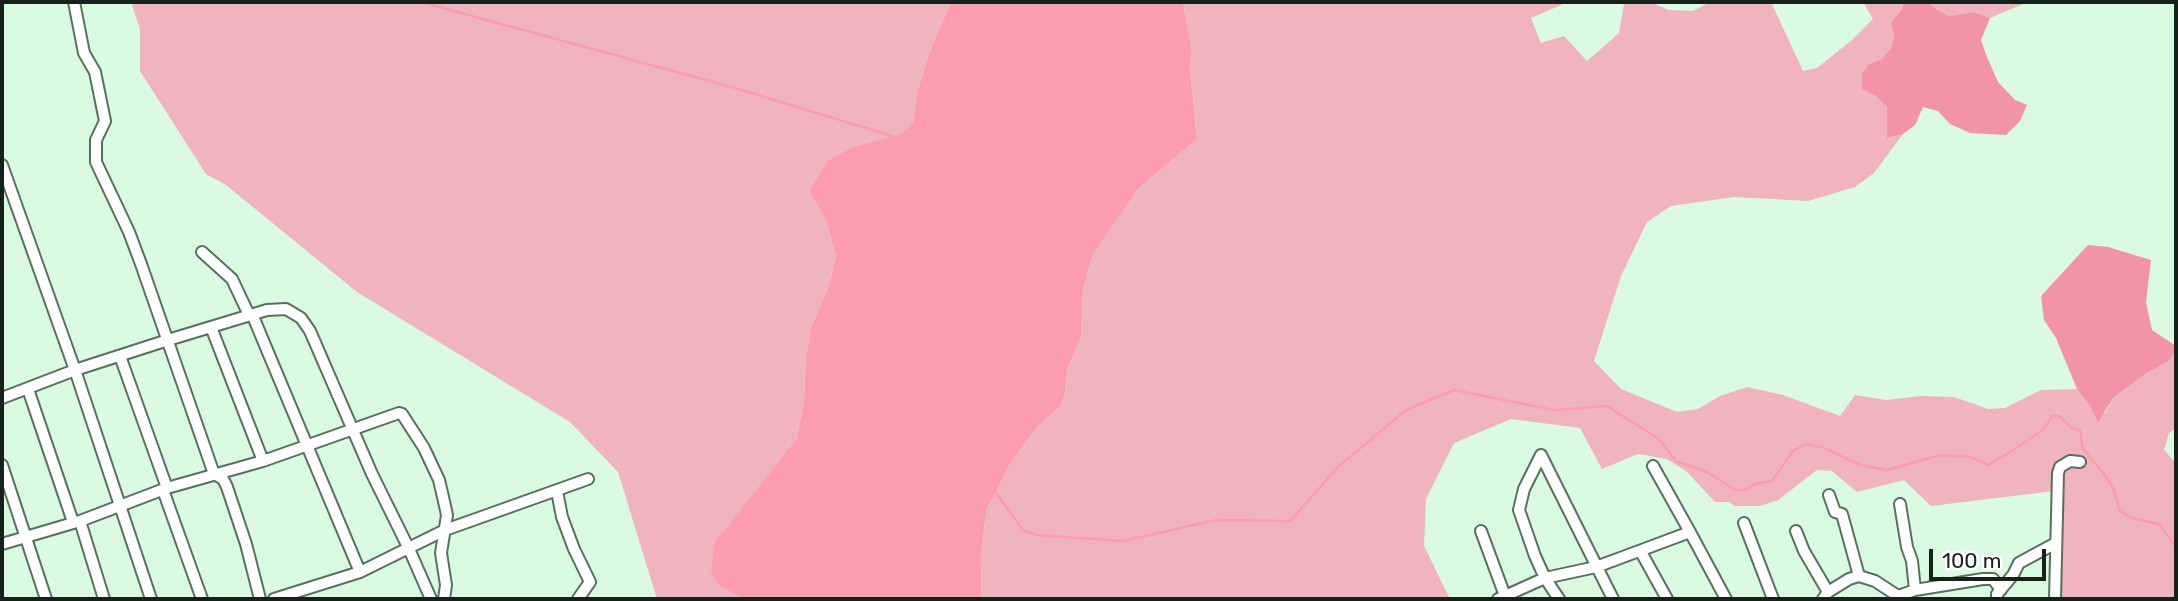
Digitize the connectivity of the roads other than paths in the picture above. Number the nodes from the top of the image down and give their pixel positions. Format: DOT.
graph roads {
  1 [pos="74,2"];
  2 [pos="2,165"];
  3 [pos="202,252"];
  4 [pos="251,315"];
  5 [pos="211,327"];
  6 [pos="168,340"];
  7 [pos="120,356"];
  8 [pos="75,370"];
  9 [pos="28,389"];
  10 [pos="2,398"];
  11 [pos="353,429"];
  12 [pos="308,445"];
  13 [pos="263,461"];
  14 [pos="2080,462"];
  15 [pos="2,465"];
  16 [pos="1653,466"];
  17 [pos="214,474"];
  18 [pos="588,479"];
  19 [pos="165,489"];
  20 [pos="557,491"];
  21 [pos="1829,495"];
  22 [pos="1900,504"];
  23 [pos="120,506"];
  24 [pos="77,522"];
  25 [pos="1744,523"];
  26 [pos="445,530"];
  27 [pos="1480,531"];
  28 [pos="1796,531"];
  29 [pos="1690,532"];
  30 [pos="27,536"];
  31 [pos="2056,543"];
  32 [pos="2,544"];
  33 [pos="409,549"];
  34 [pos="1641,552"];
  35 [pos="1596,566"];
  36 [pos="360,572"];
  37 [pos="1859,576"];
  38 [pos="1545,578"];
  39 [pos="1948,585"];
  40 [pos="1914,590"];
  41 [pos="302,594"];
  42 [pos="1999,594"];
  43 [pos="1825,597"];
  44 [pos="1503,598"];
  45 [pos="1899,598"];
  46 [pos="46,599"];
  47 [pos="103,599"];
  48 [pos="151,599"];
  49 [pos="202,599"];
  50 [pos="260,599"];
  51 [pos="274,599"];
  52 [pos="431,599"];
  53 [pos="444,599"];
  54 [pos="578,599"];
  55 [pos="1559,599"];
  56 [pos="1613,599"];
  57 [pos="1667,599"];
  58 [pos="1726,599"];
  59 [pos="1773,599"];
  60 [pos="1951,599"];
  61 [pos="2055,599"];
  1 -- 6 [label="street"];
  2 -- 8 [label="street"];
  3 -- 4 [label="street"];
  4 -- 5 [label="street"];
  4 -- 11 [label="street"];
  4 -- 12 [label="street"];
  5 -- 6 [label="street"];
  5 -- 13 [label="street"];
  6 -- 7 [label="street"];
  6 -- 17 [label="street"];
  7 -- 8 [label="street"];
  7 -- 19 [label="street"];
  8 -- 9 [label="street"];
  8 -- 23 [label="street"];
  9 -- 10 [label="street"];
  9 -- 24 [label="street"];
  11 -- 12 [label="street"];
  11 -- 26 [label="street"];
  11 -- 33 [label="street"];
  12 -- 13 [label="street"];
  12 -- 36 [label="street"];
  13 -- 17 [label="street"];
  14 -- 31 [label="street"];
  15 -- 30 [label="street"];
  16 -- 29 [label="street"];
  17 -- 19 [label="street"];
  17 -- 50 [label="street"];
  18 -- 20 [label="street"];
  19 -- 23 [label="street"];
  19 -- 49 [label="street"];
  20 -- 26 [label="street"];
  20 -- 54 [label="street"];
  21 -- 37 [label="street"];
  22 -- 40 [label="street"];
  23 -- 24 [label="street"];
  23 -- 48 [label="street"];
  24 -- 30 [label="street"];
  24 -- 47 [label="street"];
  25 -- 59 [label="street"];
  26 -- 33 [label="street"];
  26 -- 53 [label="street"];
  27 -- 44 [label="street"];
  28 -- 43 [label="street"];
  29 -- 34 [label="street"];
  29 -- 58 [label="street"];
  30 -- 32 [label="street"];
  30 -- 46 [label="street"];
  31 -- 42 [label="street"];
  31 -- 61 [label="street"];
  33 -- 36 [label="street"];
  33 -- 52 [label="street"];
  34 -- 35 [label="street"];
  34 -- 57 [label="street"];
  35 -- 38 [label="street"];
  35 -- 38 [label="street"];
  35 -- 56 [label="street"];
  36 -- 41 [label="street"];
  37 -- 43 [label="street"];
  37 -- 45 [label="street"];
  38 -- 44 [label="street"];
  38 -- 55 [label="street"];
  39 -- 40 [label="street"];
  39 -- 42 [label="street"];
  39 -- 60 [label="street"];
  40 -- 45 [label="street"];
  41 -- 51 [label="street"];
}
